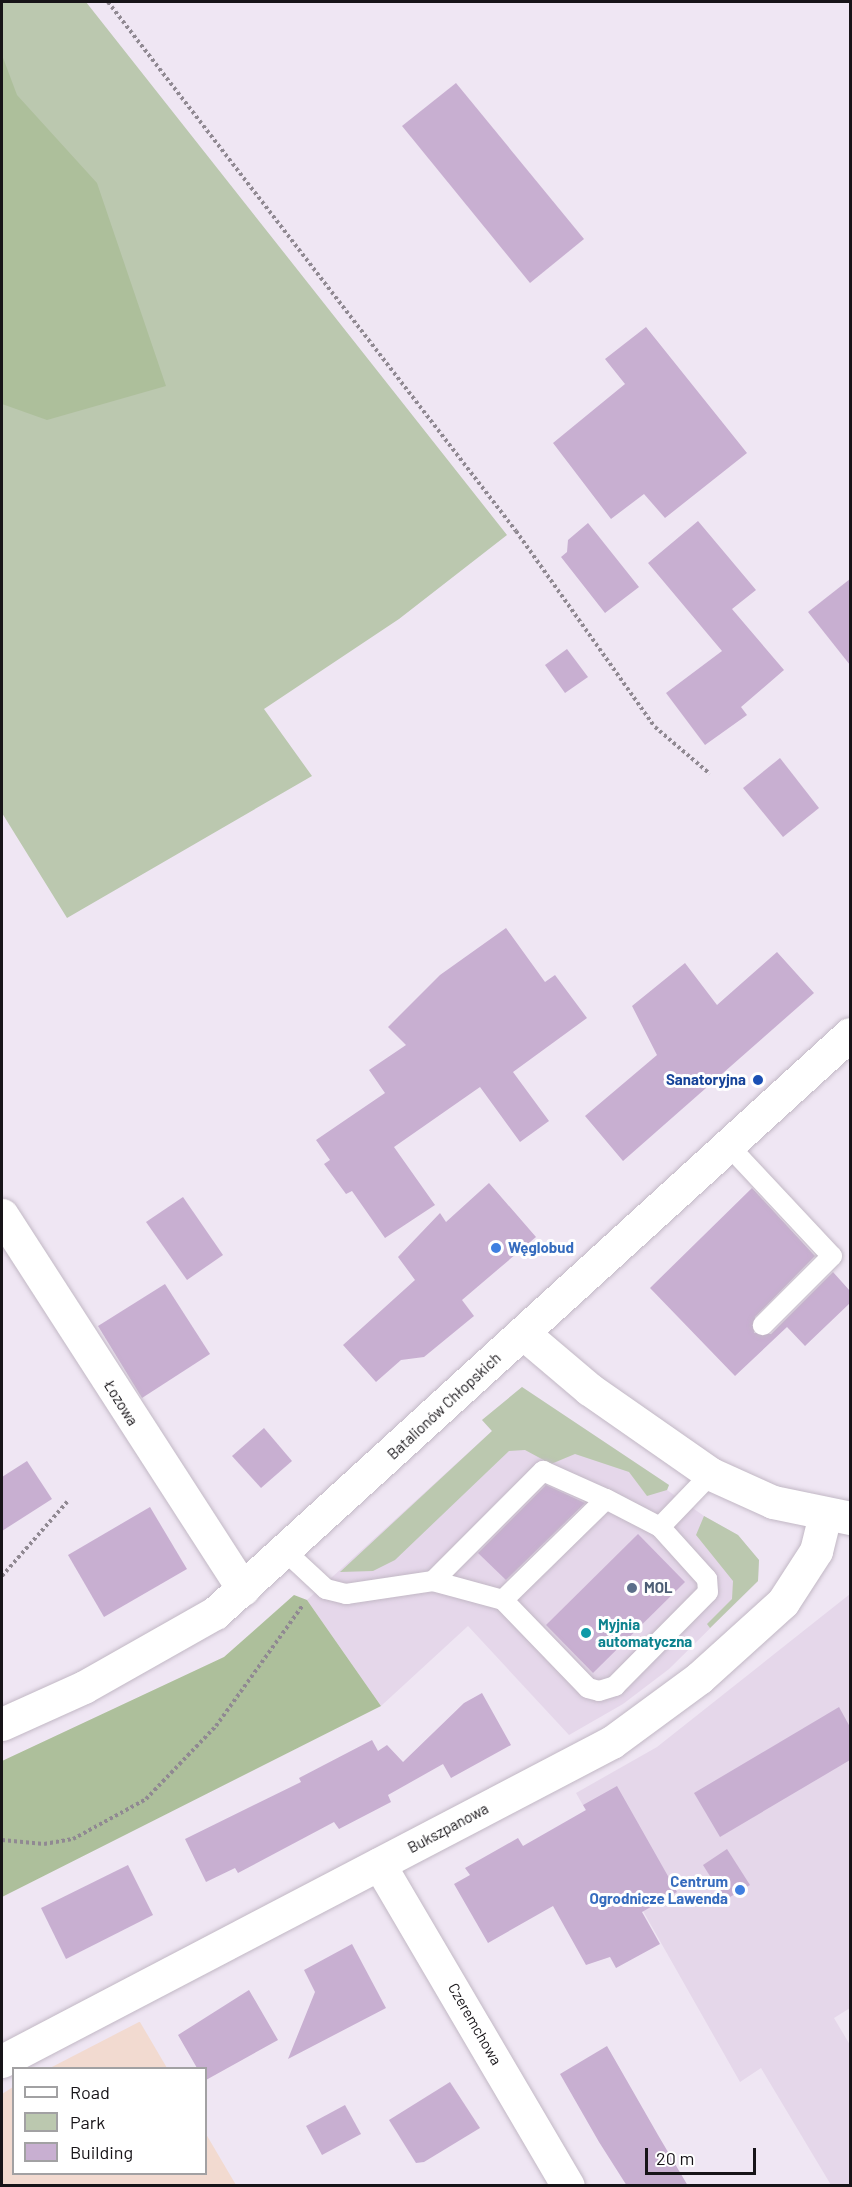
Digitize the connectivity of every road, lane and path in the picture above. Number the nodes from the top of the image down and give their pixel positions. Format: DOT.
graph roads {
  1 [pos="108,2"];
  2 [pos="710,774"];
  3 [pos="850,1034"];
  4 [pos="728,1145"];
  5 [pos="2,1215"];
  6 [pos="763,1325"];
  7 [pos="523,1333"];
  8 [pos="711,1474"];
  9 [pos="606,1499"];
  10 [pos="68,1501"];
  11 [pos="838,1516"];
  12 [pos="660,1527"];
  13 [pos="285,1551"];
  14 [pos="2,1576"];
  15 [pos="433,1581"];
  16 [pos="319,1582"];
  17 [pos="243,1589"];
  18 [pos="503,1600"];
  19 [pos="2,1724"];
  20 [pos="2,1840"];
  21 [pos="379,1864"];
  22 [pos="2,2061"];
  23 [pos="568,2186"];
  1 -- 2 [label="path"];
  3 -- 4 [label="street, Batalionów Chłopskich"];
  4 -- 6 [label="lane"];
  4 -- 7 [label="street, Batalionów Chłopskich"];
  5 -- 17 [label="street, Łozowa"];
  7 -- 8 [label="street"];
  7 -- 13 [label="street, Batalionów Chłopskich"];
  8 -- 11 [label="street"];
  8 -- 12 [label="lane"];
  9 -- 12 [label="lane"];
  9 -- 15 [label="lane"];
  9 -- 18 [label="lane"];
  10 -- 14 [label="path"];
  11 -- 21 [label="street, Bukszpanowa"];
  12 -- 18 [label="lane"];
  13 -- 16 [label="lane"];
  13 -- 17 [label="street, Batalionów Chłopskich"];
  15 -- 16 [label="lane"];
  15 -- 18 [label="lane"];
  16 -- 20 [label="path"];
  17 -- 19 [label="street, Batalionów Chłopskich"];
  21 -- 22 [label="street, Bukszpanowa"];
  21 -- 23 [label="street, Czeremchowa"];
}
